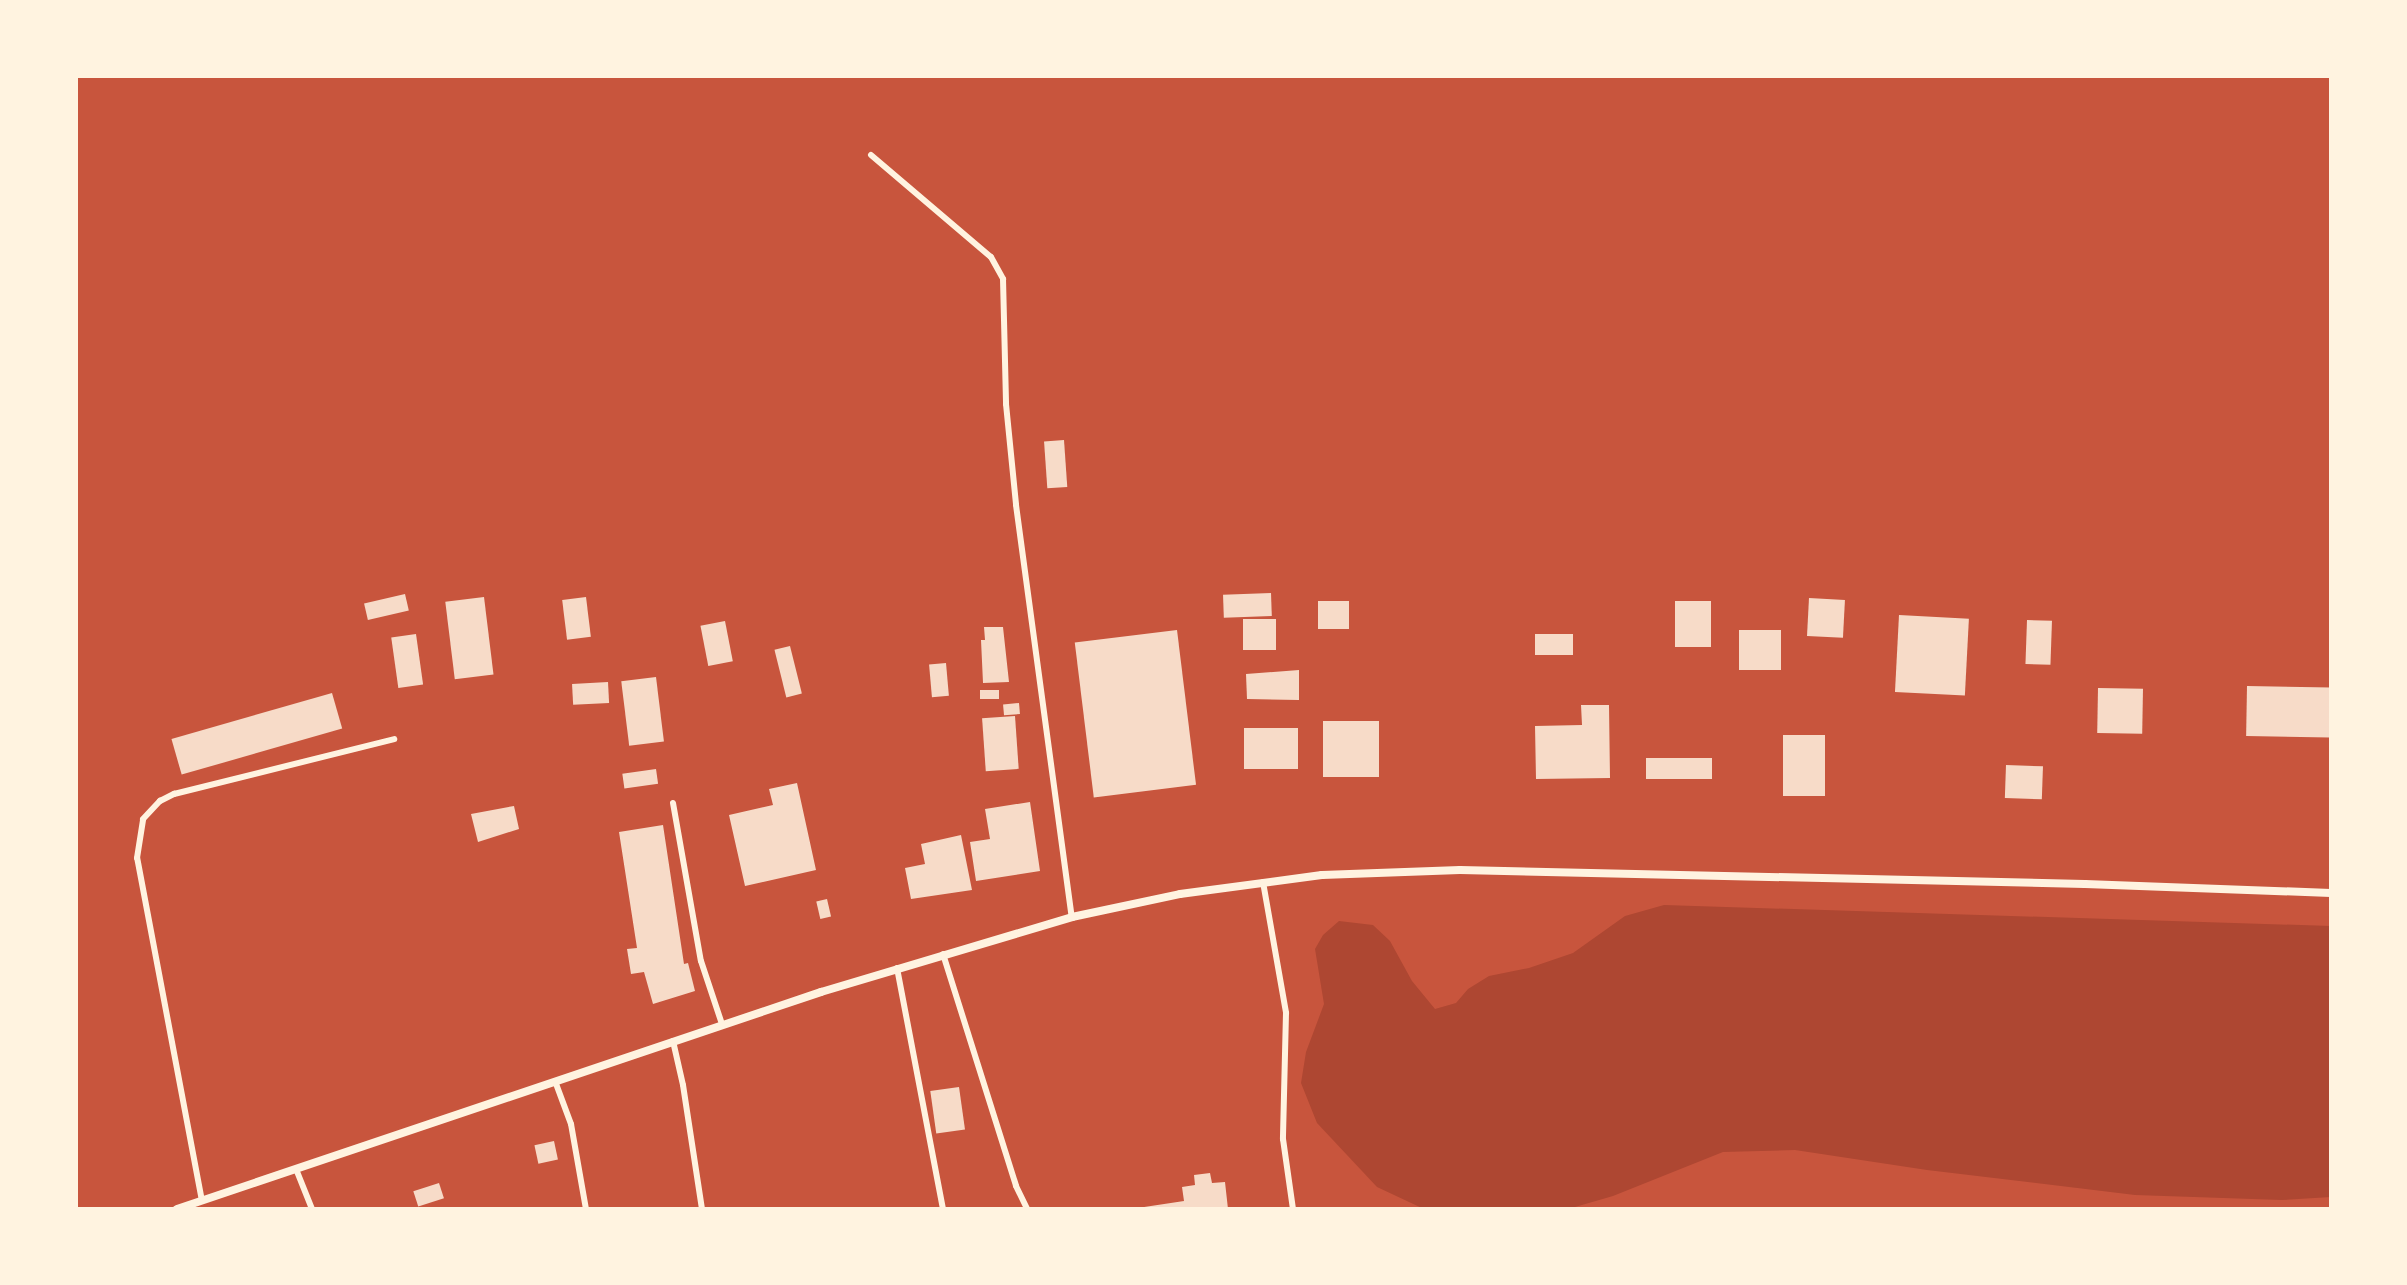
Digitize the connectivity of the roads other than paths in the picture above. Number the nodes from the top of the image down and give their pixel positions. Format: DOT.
graph roads {
  1 [pos="871,155"];
  2 [pos="394,739"];
  3 [pos="673,803"];
  4 [pos="1263,882"];
  5 [pos="2331,893"];
  6 [pos="1072,917"];
  7 [pos="943,954"];
  8 [pos="897,968"];
  9 [pos="722,1024"];
  10 [pos="673,1041"];
  11 [pos="555,1081"];
  12 [pos="296,1169"];
  13 [pos="202,1202"];
  14 [pos="177,1209"];
  15 [pos="312,1209"];
  16 [pos="586,1209"];
  17 [pos="702,1209"];
  18 [pos="943,1209"];
  19 [pos="1027,1209"];
  20 [pos="1293,1209"];
  1 -- 6 [label="lane"];
  2 -- 13 [label="lane"];
  3 -- 9 [label="lane"];
  4 -- 5 [label="street"];
  4 -- 6 [label="street"];
  4 -- 20 [label="lane"];
  6 -- 7 [label="street"];
  7 -- 8 [label="street"];
  7 -- 19 [label="lane"];
  8 -- 9 [label="street"];
  8 -- 18 [label="lane"];
  9 -- 10 [label="street"];
  10 -- 11 [label="street"];
  10 -- 17 [label="lane"];
  11 -- 12 [label="street"];
  11 -- 16 [label="lane"];
  12 -- 13 [label="street"];
  12 -- 15 [label="lane"];
  13 -- 14 [label="street"];
}
